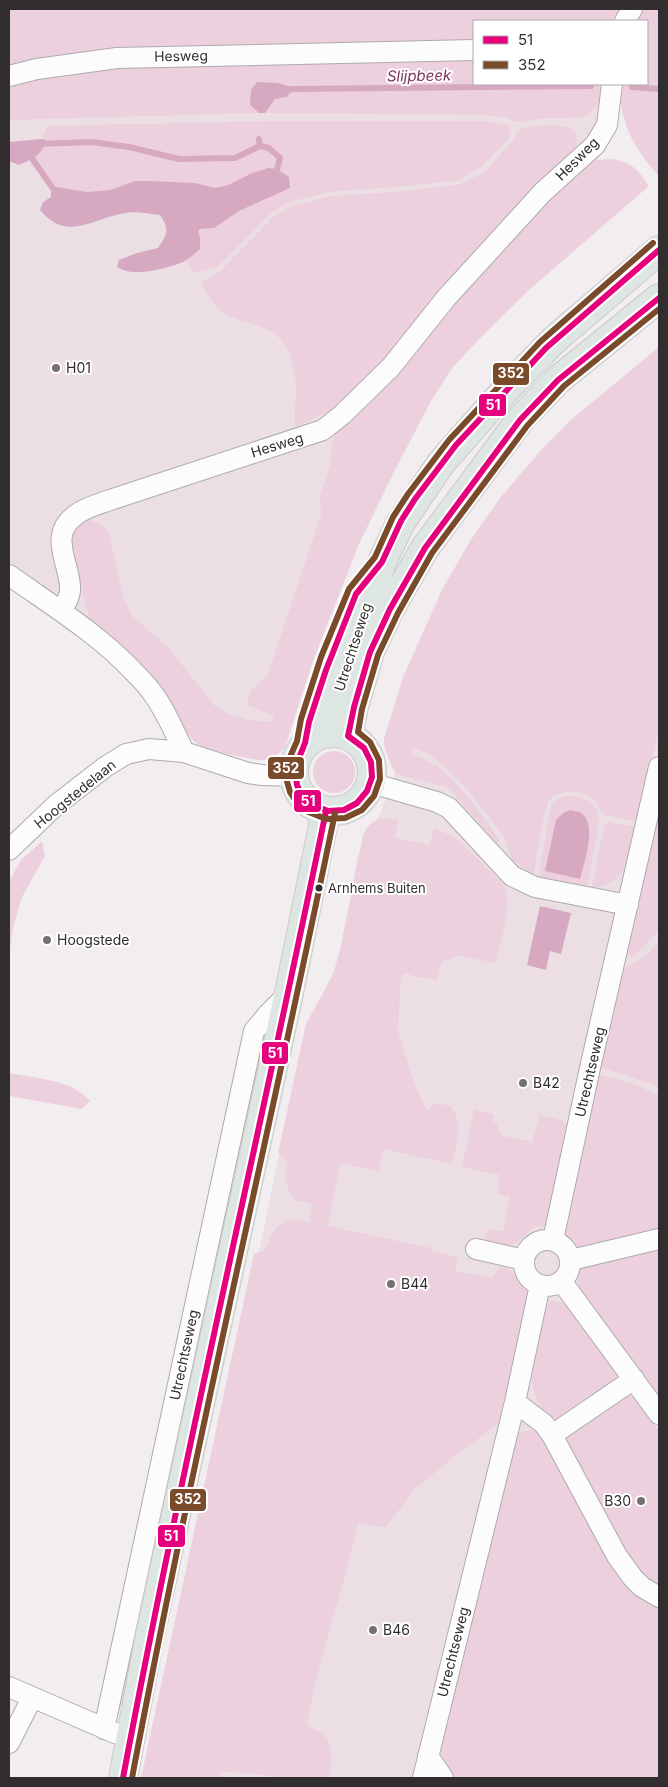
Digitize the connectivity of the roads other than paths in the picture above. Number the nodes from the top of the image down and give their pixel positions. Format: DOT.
graph roads {
  1 [pos="632,9"];
  2 [pos="626,20"];
  3 [pos="473,50"];
  4 [pos="9,76"];
  5 [pos="612,85"];
  6 [pos="659,250"];
  7 [pos="659,298"];
  8 [pos="9,575"];
  9 [pos="61,611"];
  10 [pos="336,735"];
  11 [pos="184,752"];
  12 [pos="659,767"];
  13 [pos="294,776"];
  14 [pos="377,785"];
  15 [pos="326,811"];
  16 [pos="9,850"];
  17 [pos="628,905"];
  18 [pos="289,993"];
  19 [pos="659,1239"];
  20 [pos="553,1240"];
  21 [pos="476,1249"];
  22 [pos="524,1260"];
  23 [pos="571,1260"];
  24 [pos="562,1282"];
  25 [pos="540,1285"];
  26 [pos="634,1379"];
  27 [pos="515,1402"];
  28 [pos="659,1414"];
  29 [pos="552,1435"];
  30 [pos="659,1597"];
  31 [pos="9,1688"];
  32 [pos="32,1698"];
  33 [pos="104,1729"];
  34 [pos="131,1740"];
  35 [pos="9,1743"];
  36 [pos="428,1756"];
  37 [pos="123,1778"];
  38 [pos="423,1778"];
  39 [pos="443,1778"];
  1 -- 2 [label="street"];
  3 -- 4 [label="street, Hesweg"];
  5 -- 9 [label="street, Hesweg"];
  6 -- 10 [label="main road, Utrechtseweg"];
  7 -- 10 [label="main road, Utrechtseweg"];
  8 -- 9 [label="street"];
  9 -- 11 [label="street"];
  10 -- 13 [label="main road"];
  10 -- 14 [label="main road"];
  11 -- 13 [label="street, Hoogstedelaan"];
  11 -- 16 [label="street, Hoogstedelaan"];
  12 -- 17 [label="street, Utrechtseweg"];
  13 -- 15 [label="main road"];
  14 -- 15 [label="main road"];
  14 -- 17 [label="street"];
  15 -- 18 [label="main road, Utrechtseweg"];
  17 -- 20 [label="street, Utrechtseweg"];
  18 -- 33 [label="street, Utrechtseweg"];
  18 -- 34 [label="main road, Utrechtseweg"];
  19 -- 23 [label="street"];
  20 -- 22 [label="street"];
  20 -- 23 [label="street"];
  21 -- 22 [label="street"];
  22 -- 25 [label="street"];
  23 -- 24 [label="street"];
  24 -- 25 [label="street"];
  24 -- 26 [label="street"];
  25 -- 27 [label="street, Utrechtseweg"];
  26 -- 28 [label="street"];
  26 -- 29 [label="street"];
  27 -- 29 [label="street"];
  27 -- 36 [label="street, Utrechtseweg"];
  29 -- 30 [label="street"];
  31 -- 32 [label="street"];
  32 -- 33 [label="street"];
  32 -- 35 [label="street"];
  33 -- 34 [label="street"];
  34 -- 37 [label="main road, Utrechtseweg"];
  36 -- 38 [label="street, Utrechtseweg"];
  36 -- 39 [label="street"];
}
